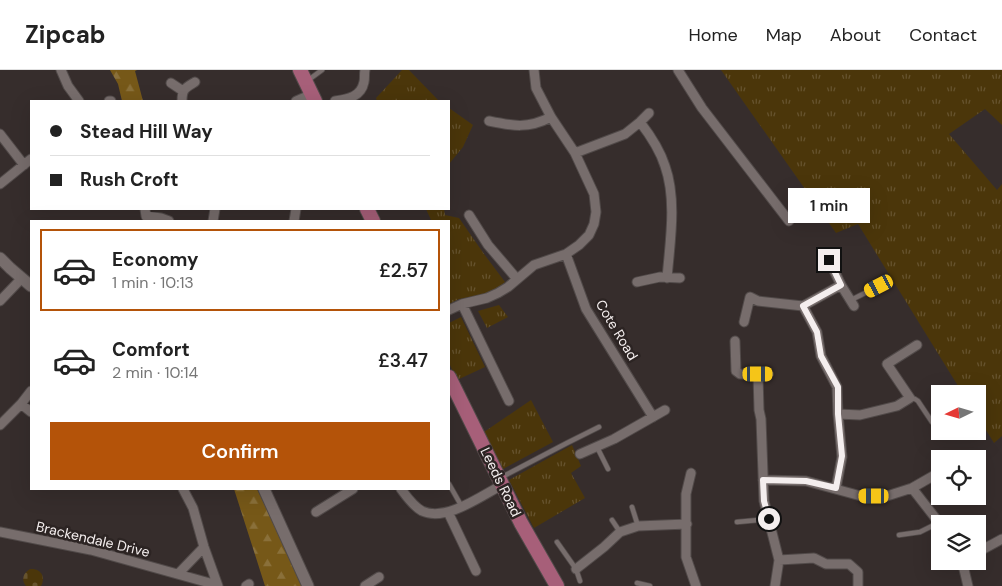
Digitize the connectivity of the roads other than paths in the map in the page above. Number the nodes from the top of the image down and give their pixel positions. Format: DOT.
graph roads {
  1 [pos="61,70"];
  2 [pos="322,70"];
  3 [pos="364,70"];
  4 [pos="534,70"];
  5 [pos="678,70"];
  6 [pos="195,82"];
  7 [pos="171,83"];
  8 [pos="308,87"];
  9 [pos="183,91"];
  10 [pos="78,100"];
  11 [pos="182,100"];
  12 [pos="297,100"];
  13 [pos="342,100"];
  14 [pos="649,114"];
  15 [pos="551,117"];
  16 [pos="489,121"];
  17 [pos="640,122"];
  18 [pos="0,134"];
  19 [pos="574,153"];
  20 [pos="28,162"];
  21 [pos="0,184"];
  22 [pos="146,215"];
  23 [pos="468,215"];
  24 [pos="166,220"];
  25 [pos="789,221"];
  26 [pos="566,254"];
  27 [pos="0,258"];
  28 [pos="829,260"];
  29 [pos="667,278"];
  30 [pos="680,278"];
  31 [pos="517,279"];
  32 [pos="27,282"];
  33 [pos="637,282"];
  34 [pos="841,285"];
  35 [pos="879,286"];
  36 [pos="0,301"];
  37 [pos="852,303"];
  38 [pos="462,304"];
  39 [pos="803,306"];
  40 [pos="450,310"];
  41 [pos="744,322"];
  42 [pos="735,341"];
  43 [pos="917,344"];
  44 [pos="758,374"];
  45 [pos="771,374"];
  46 [pos="450,379"];
  47 [pos="30,392"];
  48 [pos="910,398"];
  49 [pos="508,400"];
  50 [pos="21,404"];
  51 [pos="665,410"];
  52 [pos="30,411"];
  53 [pos="838,414"];
  54 [pos="653,417"];
  55 [pos="931,420"];
  56 [pos="0,425"];
  57 [pos="599,427"];
  58 [pos="597,446"];
  59 [pos="580,454"];
  60 [pos="608,469"];
  61 [pos="691,473"];
  62 [pos="931,477"];
  63 [pos="763,480"];
  64 [pos="500,482"];
  65 [pos="450,486"];
  66 [pos="836,488"];
  67 [pos="912,488"];
  68 [pos="184,490"];
  69 [pos="264,490"];
  70 [pos="351,490"];
  71 [pos="402,490"];
  72 [pos="462,507"];
  73 [pos="632,507"];
  74 [pos="316,512"];
  75 [pos="448,512"];
  76 [pos="934,515"];
  77 [pos="769,519"];
  78 [pos="612,520"];
  79 [pos="738,522"];
  80 [pos="687,524"];
  81 [pos="638,526"];
  82 [pos="931,527"];
  83 [pos="0,532"];
  84 [pos="620,532"];
  85 [pos="899,535"];
  86 [pos="1002,539"];
  87 [pos="557,542"];
  88 [pos="204,547"];
  89 [pos="986,548"];
  90 [pos="780,560"];
  91 [pos="576,570"];
  92 [pos="964,570"];
  93 [pos="476,571"];
  94 [pos="178,574"];
  95 [pos="379,577"];
  96 [pos="580,581"];
  97 [pos="637,583"];
  98 [pos="218,586"];
  99 [pos="308,586"];
  100 [pos="365,586"];
  101 [pos="557,586"];
  102 [pos="650,586"];
  103 [pos="696,586"];
  104 [pos="776,586"];
  105 [pos="858,586"];
  106 [pos="968,586"];
  1 -- 10 [label="street"];
  2 -- 8 [label="lane"];
  3 -- 13 [label="street"];
  4 -- 15 [label="street"];
  5 -- 25 [label="street"];
  6 -- 9 [label="street"];
  7 -- 9 [label="street"];
  8 -- 12 [label="street"];
  9 -- 11 [label="street"];
  14 -- 17 [label="street"];
  15 -- 16 [label="street"];
  15 -- 19 [label="street"];
  17 -- 19 [label="street"];
  17 -- 29 [label="street"];
  18 -- 20 [label="street"];
  19 -- 26 [label="street"];
  20 -- 21 [label="street"];
  22 -- 24 [label="street"];
  23 -- 31 [label="street"];
  26 -- 31 [label="street"];
  26 -- 54 [label="street, Cote Road"];
  27 -- 32 [label="street"];
  28 -- 34 [label="street"];
  29 -- 30 [label="street"];
  29 -- 33 [label="street"];
  31 -- 38 [label="street"];
  32 -- 36 [label="street"];
  34 -- 37 [label="street"];
  34 -- 39 [label="street"];
  35 -- 37 [label="lane"];
  38 -- 40 [label="street"];
  38 -- 49 [label="street"];
  39 -- 41 [label="street"];
  39 -- 53 [label="street"];
  42 -- 44 [label="street"];
  43 -- 48 [label="street"];
  44 -- 45 [label="lane"];
  44 -- 63 [label="street"];
  46 -- 64 [label="main road, Leeds Road"];
  47 -- 50 [label="street"];
  48 -- 53 [label="street"];
  48 -- 55 [label="lane"];
  50 -- 52 [label="street"];
  50 -- 56 [label="street"];
  51 -- 54 [label="street"];
  53 -- 66 [label="street"];
  54 -- 58 [label="street"];
  57 -- 64 [label="lane"];
  58 -- 59 [label="street"];
  58 -- 60 [label="lane"];
  61 -- 80 [label="street"];
  62 -- 67 [label="street"];
  63 -- 66 [label="street"];
  63 -- 77 [label="street"];
  64 -- 72 [label="street"];
  64 -- 101 [label="main road, Leeds Road"];
  65 -- 72 [label="lane"];
  66 -- 67 [label="street"];
  67 -- 76 [label="street"];
  68 -- 88 [label="street"];
  69 -- 99 [label="street"];
  70 -- 74 [label="street"];
  71 -- 75 [label="street"];
  72 -- 75 [label="street"];
  73 -- 81 [label="lane"];
  75 -- 93 [label="street"];
  77 -- 79 [label="lane"];
  77 -- 90 [label="street"];
  78 -- 84 [label="lane"];
  80 -- 81 [label="street"];
  80 -- 103 [label="street"];
  81 -- 84 [label="street"];
  82 -- 85 [label="lane"];
  83 -- 94 [label="street, Brackendale Drive"];
  84 -- 91 [label="street"];
  86 -- 89 [label="street"];
  87 -- 91 [label="lane"];
  88 -- 94 [label="street"];
  88 -- 98 [label="street"];
  90 -- 104 [label="street"];
  90 -- 105 [label="street"];
  91 -- 96 [label="lane"];
  92 -- 106 [label="street"];
  94 -- 98 [label="street, Brackendale Drive"];
  95 -- 100 [label="street"];
  97 -- 102 [label="lane"];
}
